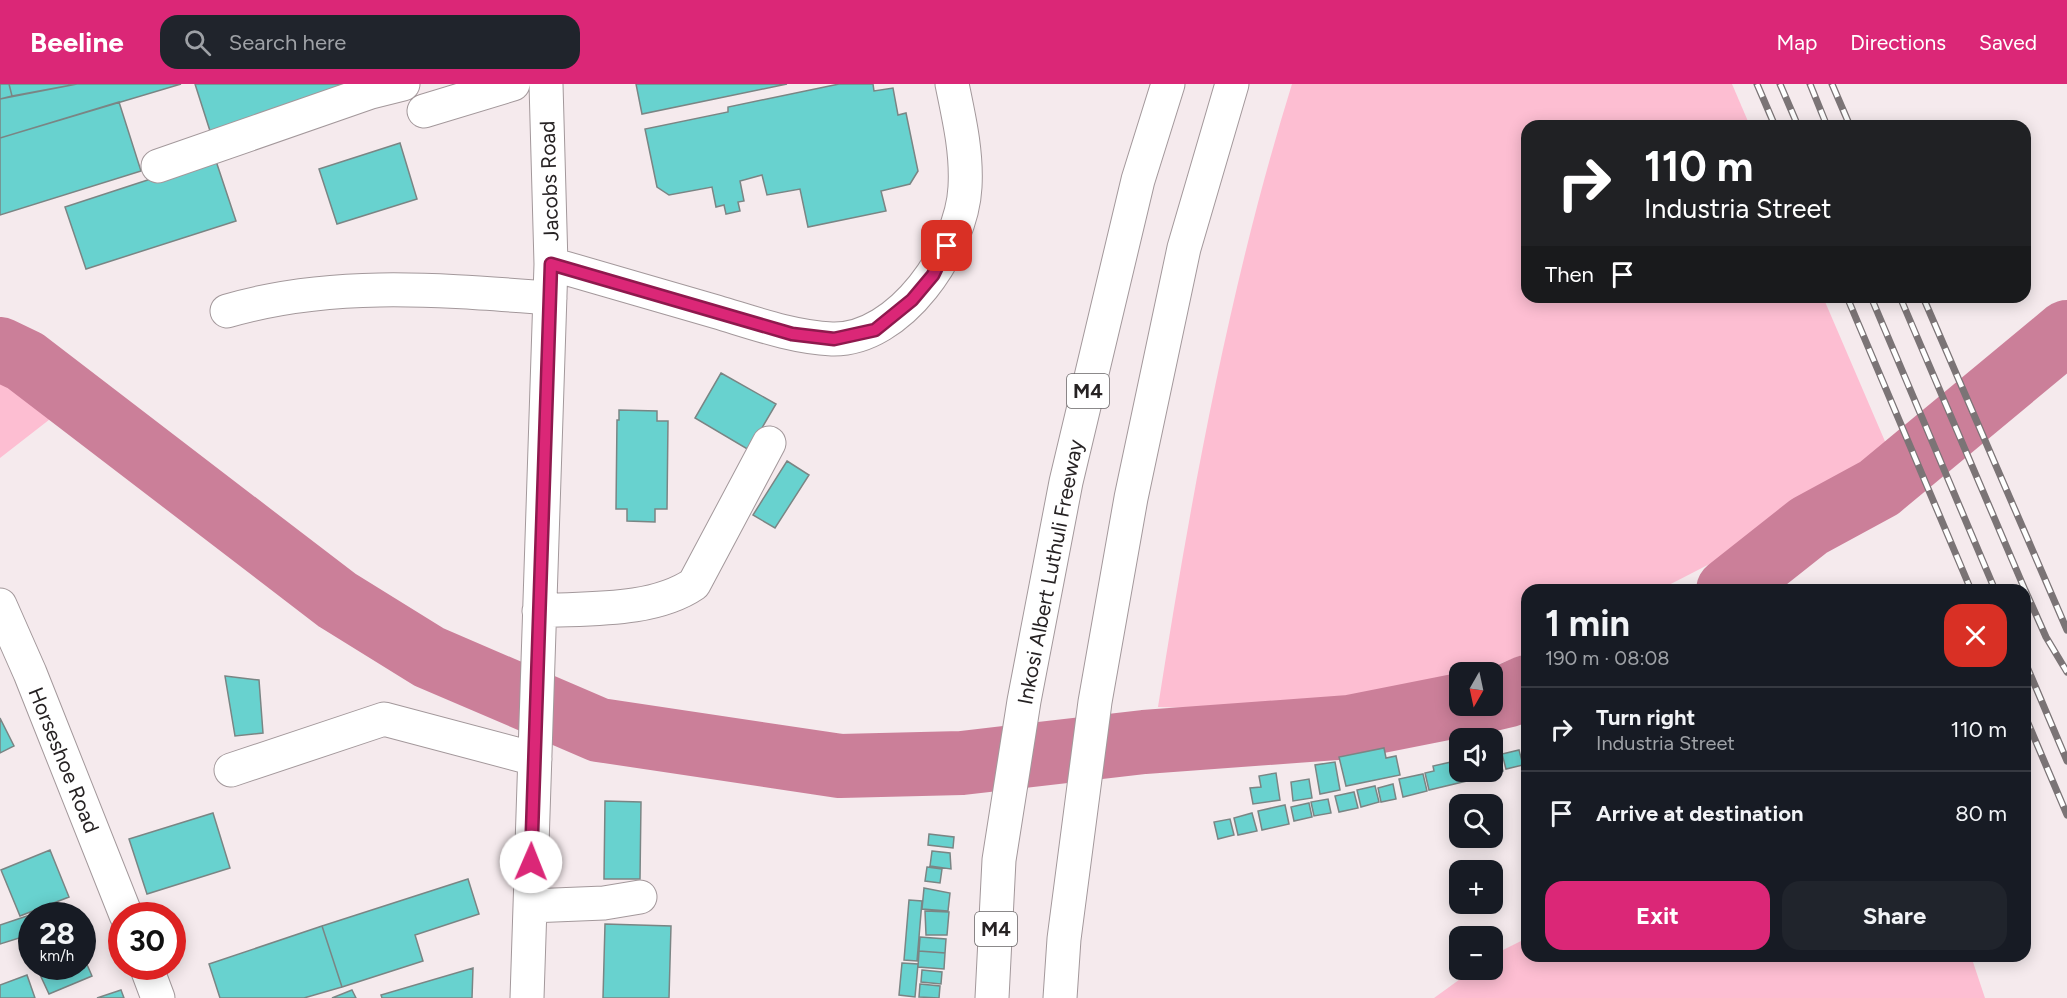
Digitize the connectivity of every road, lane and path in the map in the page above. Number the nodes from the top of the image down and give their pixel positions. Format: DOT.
graph roads {
  1 [pos="403,84"];
  2 [pos="513,84"];
  3 [pos="546,84"];
  4 [pos="952,84"];
  5 [pos="1168,84"];
  6 [pos="1232,84"];
  7 [pos="424,111"];
  8 [pos="158,166"];
  9 [pos="551,264"];
  10 [pos="550,298"];
  11 [pos="226,312"];
  12 [pos="770,443"];
  13 [pos="0,606"];
  14 [pos="539,612"];
  15 [pos="536,749"];
  16 [pos="231,770"];
  17 [pos="640,897"];
  18 [pos="121,902"];
  19 [pos="530,906"];
  20 [pos="151,980"];
  21 [pos="158,998"];
  22 [pos="527,998"];
  23 [pos="992,998"];
  24 [pos="1060,998"];
  1 -- 8 [label="main road"];
  2 -- 7 [label="main road"];
  3 -- 9 [label="main road, Jacobs Road"];
  4 -- 9 [label="main road"];
  5 -- 23 [label="main road, Inkosi Albert Luthuli Freeway / M4"];
  6 -- 24 [label="main road"];
  9 -- 10 [label="main road, Jacobs Road"];
  10 -- 11 [label="main road"];
  10 -- 14 [label="main road, Jacobs Road"];
  12 -- 14 [label="main road"];
  13 -- 18 [label="main road, Horseshoe Road"];
  14 -- 15 [label="main road, Jacobs Road"];
  15 -- 16 [label="main road"];
  15 -- 19 [label="main road, Jacobs Road"];
  17 -- 19 [label="main road"];
  19 -- 22 [label="main road, Jacobs Road"];
  20 -- 21 [label="main road"];
}
